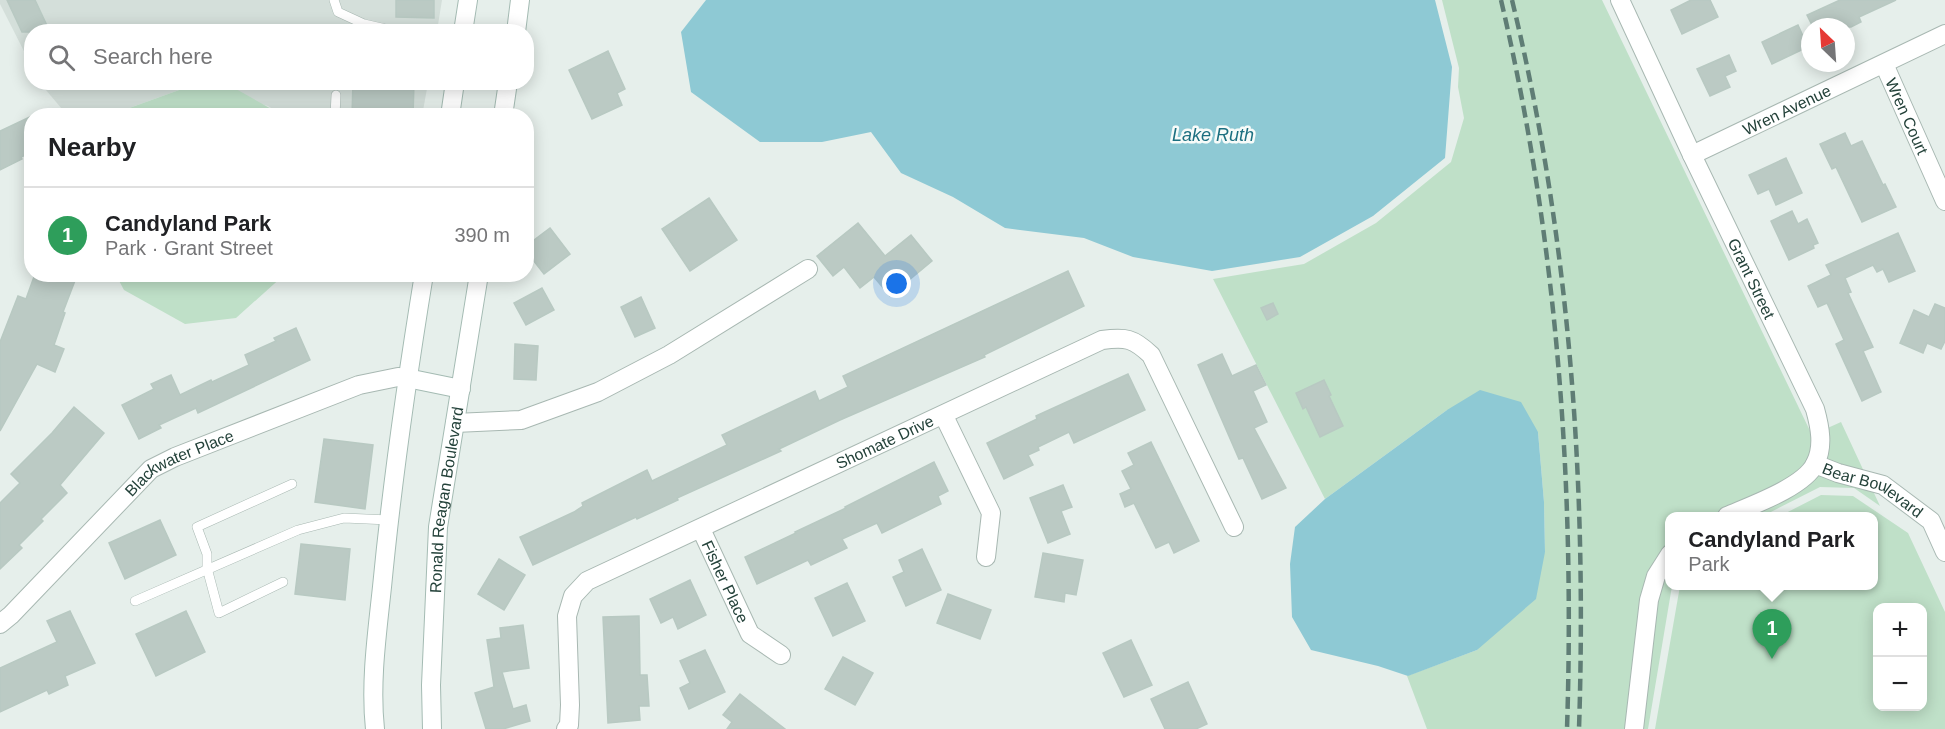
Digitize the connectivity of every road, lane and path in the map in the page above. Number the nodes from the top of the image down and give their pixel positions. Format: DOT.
graph roads {
  1 [pos="334,0"];
  2 [pos="468,0"];
  3 [pos="520,0"];
  4 [pos="1620,0"];
  5 [pos="364,24"];
  6 [pos="464,24"];
  7 [pos="517,24"];
  8 [pos="1945,34"];
  9 [pos="1884,64"];
  10 [pos="454,90"];
  11 [pos="507,90"];
  12 [pos="336,95"];
  13 [pos="335,108"];
  14 [pos="451,108"];
  15 [pos="504,108"];
  16 [pos="1692,155"];
  17 [pos="1945,201"];
  18 [pos="808,269"];
  19 [pos="423,282"];
  20 [pos="478,282"];
  21 [pos="407,378"];
  22 [pos="461,389"];
  23 [pos="944,416"];
  24 [pos="455,423"];
  25 [pos="1815,464"];
  26 [pos="292,484"];
  27 [pos="1736,512"];
  28 [pos="389,520"];
  29 [pos="1234,527"];
  30 [pos="701,529"];
  31 [pos="1945,552"];
  32 [pos="986,557"];
  33 [pos="1665,562"];
  34 [pos="207,568"];
  35 [pos="283,582"];
  36 [pos="135,601"];
  37 [pos="4,614"];
  38 [pos="781,655"];
  39 [pos="375,729"];
  40 [pos="432,729"];
  41 [pos="566,729"];
  42 [pos="1634,729"];
  1 -- 5 [label="lane"];
  2 -- 6 [label="street"];
  3 -- 7 [label="street"];
  4 -- 16 [label="street, Grant Street"];
  8 -- 9 [label="street, Wren Avenue"];
  9 -- 16 [label="street, Wren Avenue"];
  9 -- 17 [label="street, Wren Court"];
  10 -- 14 [label="street"];
  11 -- 15 [label="street"];
  12 -- 13 [label="lane"];
  16 -- 25 [label="street, Grant Street"];
  18 -- 24 [label="street"];
  19 -- 21 [label="street"];
  20 -- 22 [label="street, Ronald Reagan Boulevard"];
  21 -- 22 [label="street, Blackwater Place"];
  21 -- 28 [label="street"];
  21 -- 37 [label="street, Blackwater Place"];
  22 -- 24 [label="street, Ronald Reagan Boulevard"];
  23 -- 29 [label="street, Shomate Drive"];
  23 -- 30 [label="street, Shomate Drive"];
  23 -- 32 [label="street"];
  24 -- 40 [label="street, Ronald Reagan Boulevard"];
  25 -- 27 [label="street"];
  25 -- 31 [label="street, Bear Boulevard"];
  26 -- 34 [label="lane"];
  28 -- 34 [label="lane"];
  28 -- 39 [label="street"];
  30 -- 38 [label="street, Fisher Place"];
  30 -- 41 [label="street, Shomate Drive"];
  33 -- 42 [label="street"];
  34 -- 35 [label="lane"];
  34 -- 36 [label="lane"];
}
